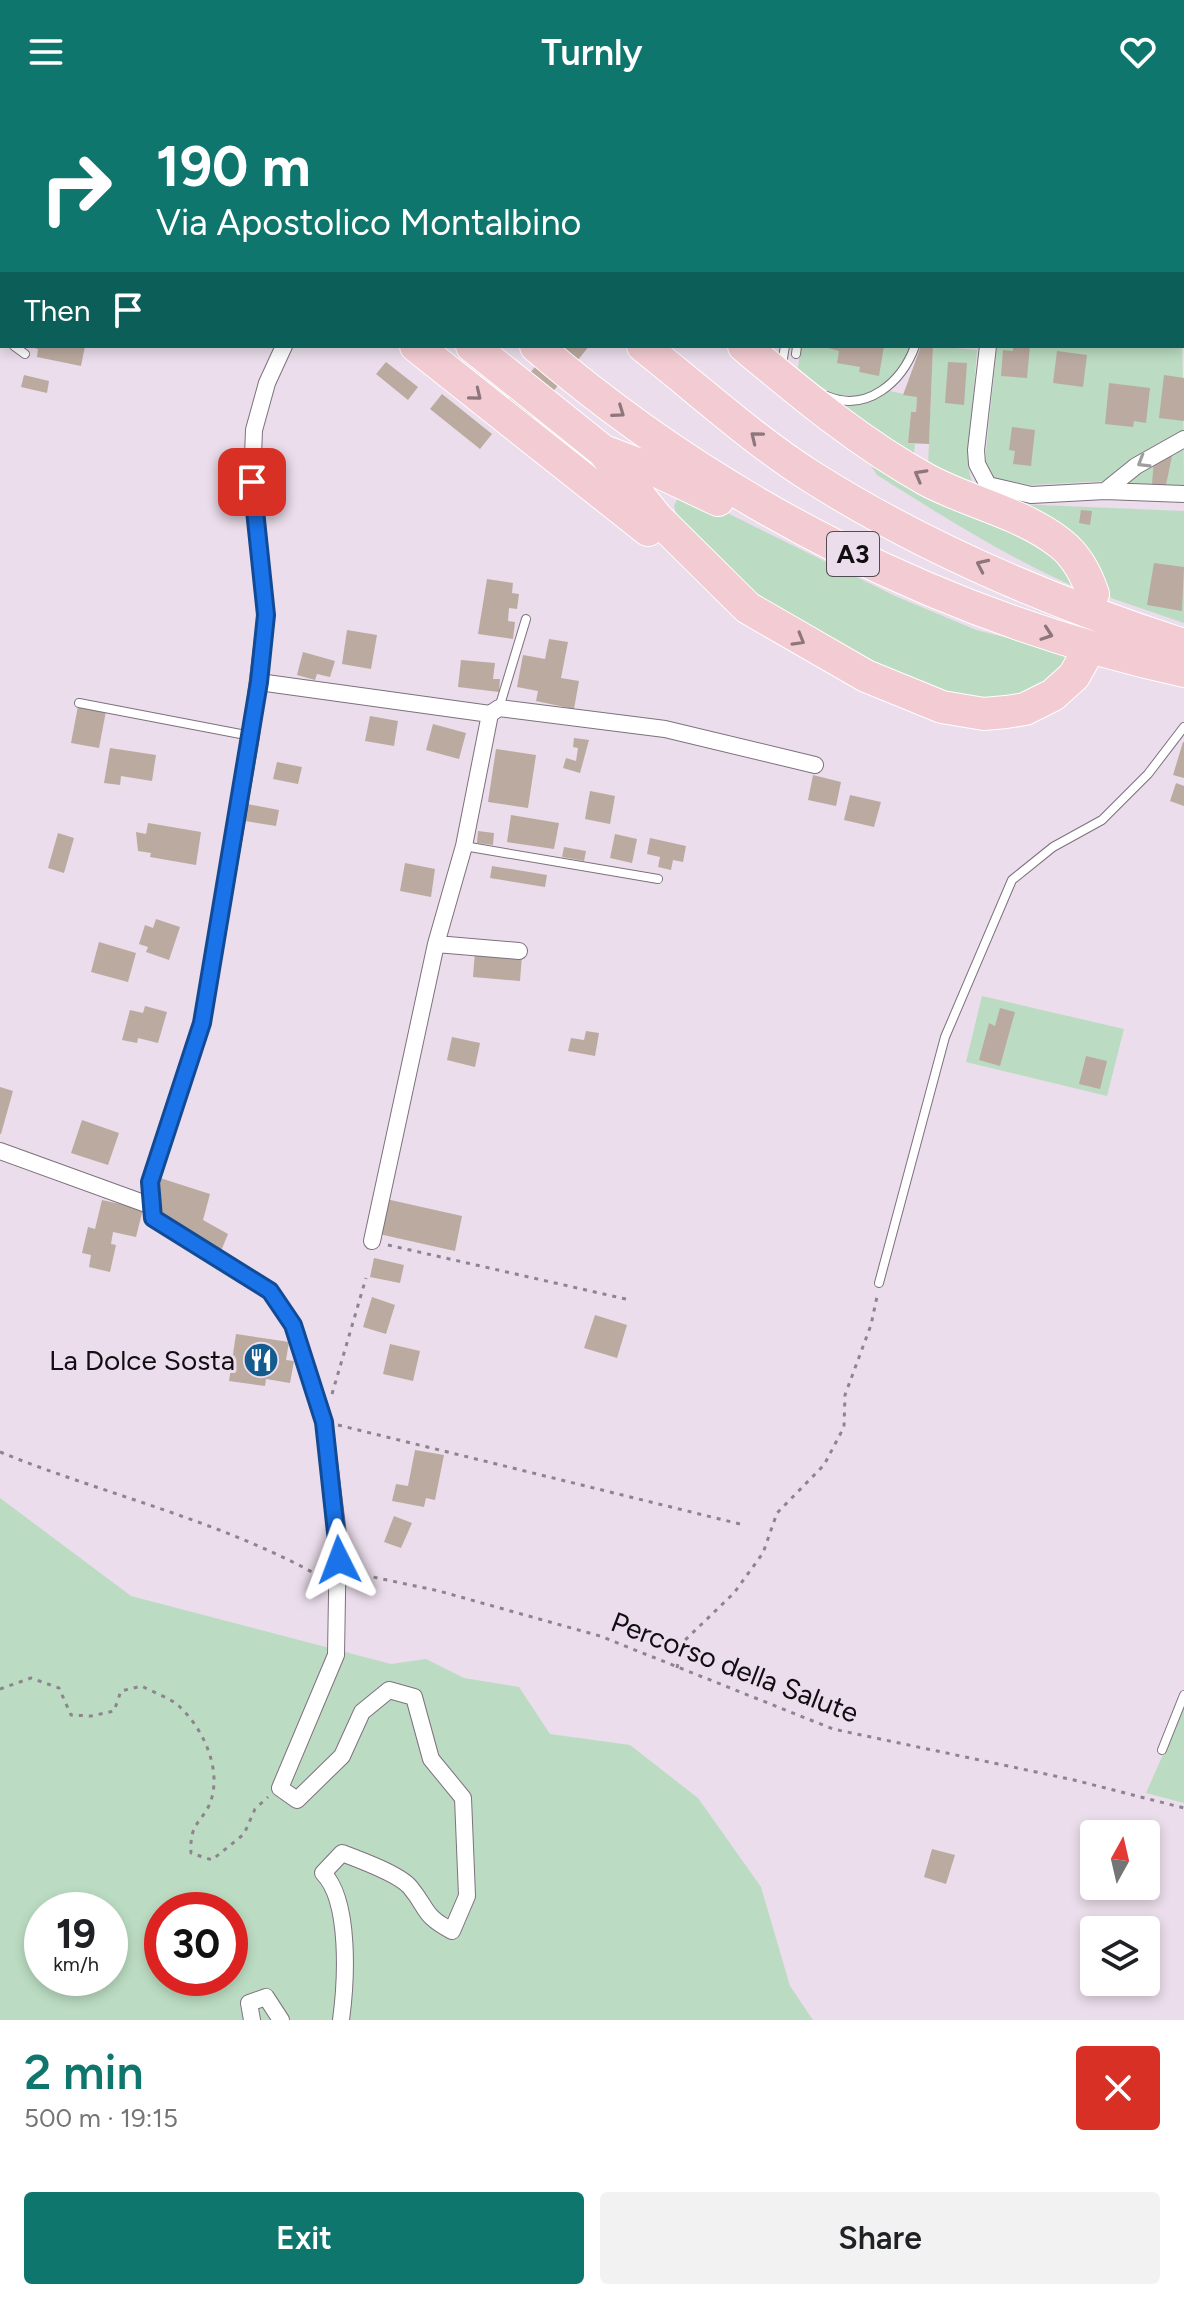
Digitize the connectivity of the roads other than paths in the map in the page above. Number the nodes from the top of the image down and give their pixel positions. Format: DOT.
graph roads {
  1 [pos="17,348"];
  2 [pos="283,348"];
  3 [pos="419,348"];
  4 [pos="474,348"];
  5 [pos="538,348"];
  6 [pos="645,348"];
  7 [pos="746,348"];
  8 [pos="785,348"];
  9 [pos="914,348"];
  10 [pos="988,348"];
  11 [pos="25,354"];
  12 [pos="783,358"];
  13 [pos="812,386"];
  14 [pos="1184,439"];
  15 [pos="603,451"];
  16 [pos="1105,491"];
  17 [pos="1184,494"];
  18 [pos="1093,594"];
  19 [pos="748,608"];
  20 [pos="526,619"];
  21 [pos="1009,621"];
  22 [pos="1184,645"];
  23 [pos="1083,660"];
  24 [pos="1184,671"];
  25 [pos="259,682"];
  26 [pos="79,703"];
  27 [pos="494,711"];
  28 [pos="1184,727"];
  29 [pos="251,736"];
  30 [pos="815,765"];
  31 [pos="464,846"];
  32 [pos="658,879"];
  33 [pos="436,944"];
  34 [pos="519,951"];
  35 [pos="0,1151"];
  36 [pos="149,1205"];
  37 [pos="372,1241"];
  38 [pos="879,1283"];
  39 [pos="1184,1695"];
  40 [pos="1162,1750"];
  41 [pos="252,2020"];
  42 [pos="281,2020"];
  43 [pos="341,2020"];
  1 -- 11 [label="lane"];
  2 -- 25 [label="street"];
  3 -- 19 [label="highway, A3, one-way"];
  4 -- 15 [label="highway, A3"];
  5 -- 21 [label="highway, A3, one-way"];
  22 -- 6 [label="highway, A3, one-way"];
  18 -- 7 [label="highway, one-way"];
  8 -- 12 [label="lane"];
  9 -- 13 [label="lane"];
  10 -- 16 [label="street"];
  14 -- 16 [label="street, one-way"];
  15 -- 19 [label="highway, A3"];
  15 -- 21 [label="highway, A3"];
  16 -- 17 [label="street"];
  19 -- 23 [label="highway, A3, one-way"];
  20 -- 27 [label="lane"];
  21 -- 24 [label="highway, A3, one-way"];
  25 -- 27 [label="street"];
  25 -- 29 [label="street"];
  26 -- 29 [label="lane"];
  27 -- 30 [label="street"];
  27 -- 31 [label="street"];
  28 -- 38 [label="lane"];
  29 -- 36 [label="street"];
  31 -- 32 [label="lane"];
  31 -- 33 [label="street"];
  33 -- 34 [label="street"];
  33 -- 37 [label="street"];
  35 -- 36 [label="street"];
  36 -- 43 [label="street"];
  39 -- 40 [label="lane"];
  41 -- 42 [label="street"];
}
